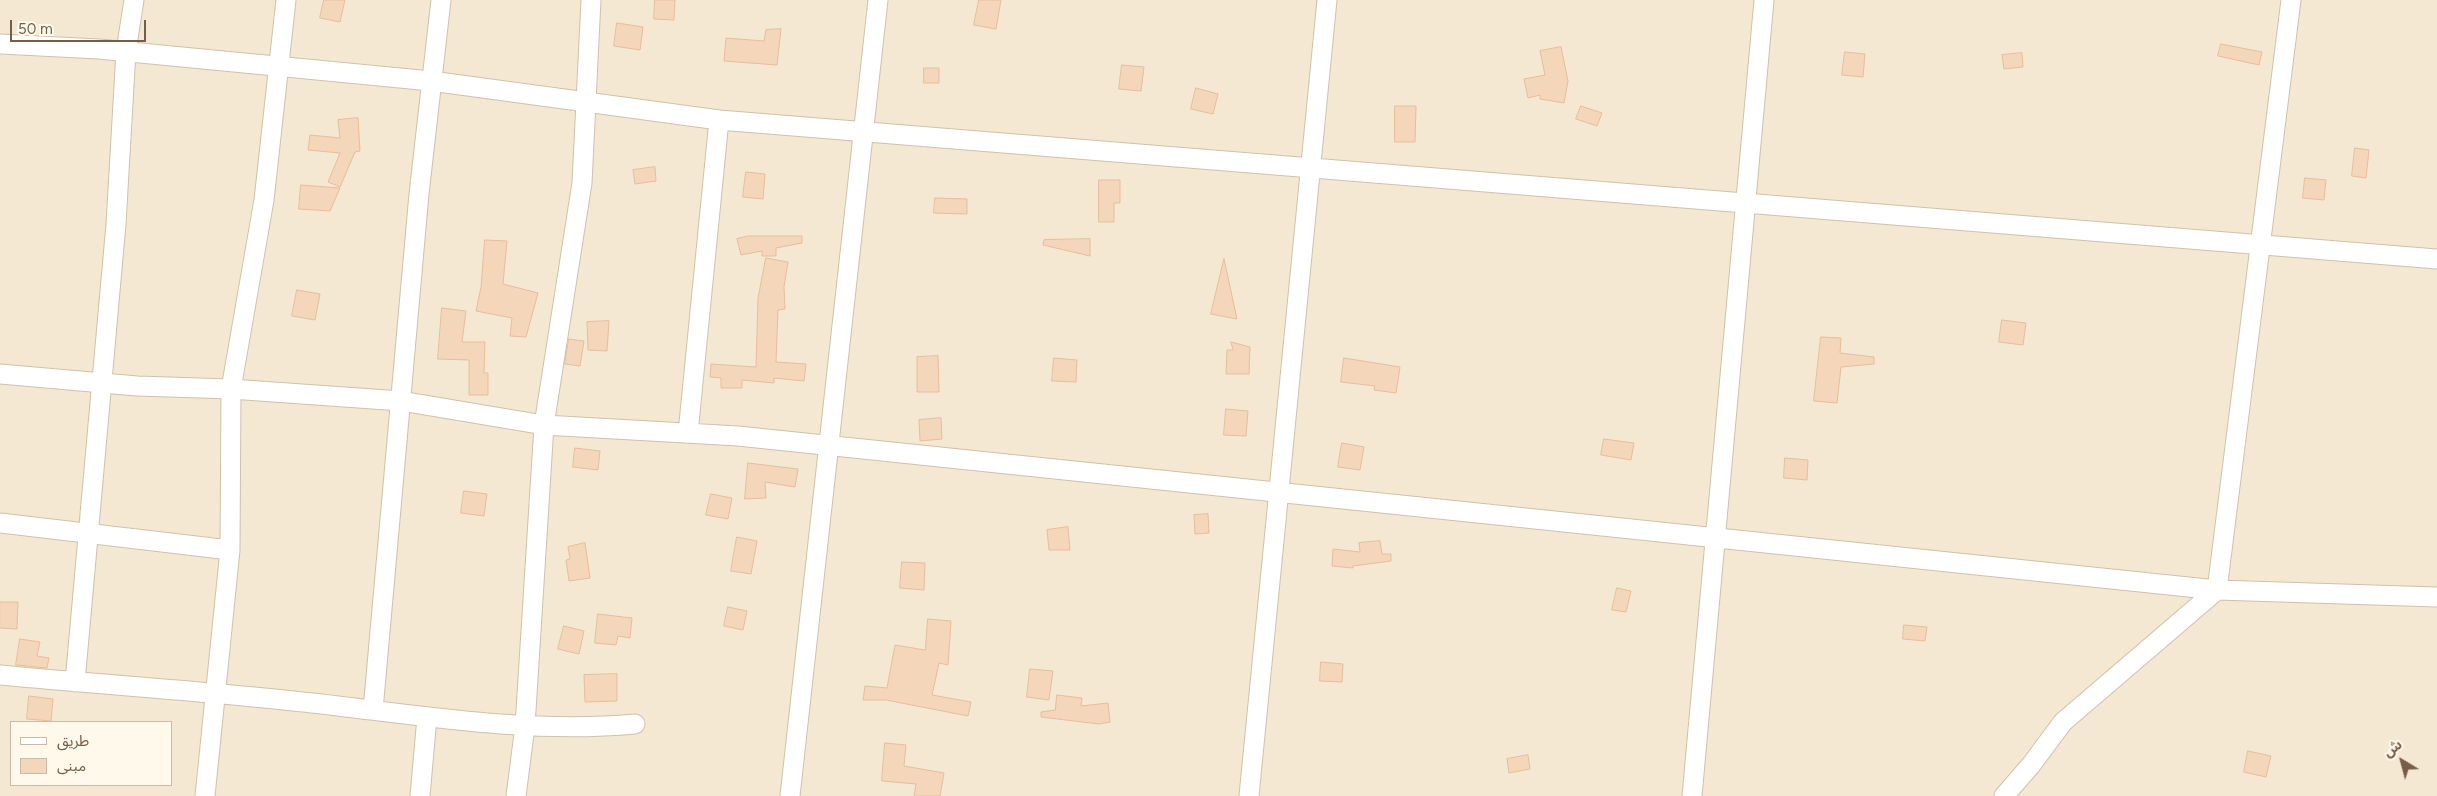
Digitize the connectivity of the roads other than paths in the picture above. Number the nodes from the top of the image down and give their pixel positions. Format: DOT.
graph roads {
  1 [pos="134,0"];
  2 [pos="286,0"];
  3 [pos="440,0"];
  4 [pos="591,0"];
  5 [pos="878,0"];
  6 [pos="1327,0"];
  7 [pos="1764,0"];
  8 [pos="2290,0"];
  9 [pos="0,44"];
  10 [pos="126,51"];
  11 [pos="279,67"];
  12 [pos="431,81"];
  13 [pos="585,100"];
  14 [pos="719,120"];
  15 [pos="863,130"];
  16 [pos="1311,167"];
  17 [pos="1746,203"];
  18 [pos="2260,245"];
  19 [pos="2437,259"];
  20 [pos="0,374"];
  21 [pos="102,383"];
  22 [pos="231,389"];
  23 [pos="401,401"];
  24 [pos="544,425"];
  25 [pos="688,433"];
  26 [pos="830,446"];
  27 [pos="1279,492"];
  28 [pos="0,523"];
  29 [pos="90,534"];
  30 [pos="1716,538"];
  31 [pos="230,550"];
  32 [pos="2217,590"];
  33 [pos="2437,597"];
  34 [pos="0,675"];
  35 [pos="75,682"];
  36 [pos="215,694"];
  37 [pos="373,710"];
  38 [pos="427,716"];
  39 [pos="635,724"];
  40 [pos="525,726"];
  41 [pos="204,796"];
  42 [pos="420,796"];
  43 [pos="516,796"];
  44 [pos="790,796"];
  45 [pos="1249,796"];
  46 [pos="1692,796"];
  47 [pos="2004,796"];
  1 -- 10 [label="street"];
  2 -- 11 [label="street"];
  3 -- 12 [label="street"];
  4 -- 13 [label="street"];
  5 -- 15 [label="street"];
  6 -- 16 [label="street"];
  7 -- 17 [label="street"];
  8 -- 18 [label="street"];
  9 -- 10 [label="street"];
  10 -- 11 [label="street"];
  10 -- 21 [label="street"];
  11 -- 12 [label="street"];
  11 -- 22 [label="street"];
  12 -- 13 [label="street"];
  12 -- 23 [label="street"];
  13 -- 14 [label="street"];
  13 -- 24 [label="street"];
  14 -- 15 [label="street"];
  14 -- 25 [label="street"];
  15 -- 16 [label="street"];
  15 -- 26 [label="street"];
  16 -- 17 [label="street"];
  16 -- 27 [label="street"];
  17 -- 18 [label="street"];
  17 -- 30 [label="street"];
  18 -- 19 [label="street"];
  18 -- 32 [label="street"];
  20 -- 21 [label="street"];
  21 -- 22 [label="street"];
  21 -- 29 [label="street"];
  22 -- 23 [label="street"];
  22 -- 31 [label="street"];
  23 -- 24 [label="street"];
  23 -- 37 [label="street"];
  24 -- 25 [label="street"];
  24 -- 40 [label="street"];
  25 -- 26 [label="street"];
  26 -- 27 [label="street"];
  26 -- 44 [label="street"];
  27 -- 30 [label="street"];
  27 -- 45 [label="street"];
  28 -- 29 [label="street"];
  29 -- 31 [label="street"];
  29 -- 35 [label="street"];
  30 -- 32 [label="street"];
  30 -- 46 [label="street"];
  31 -- 36 [label="street"];
  32 -- 33 [label="street"];
  32 -- 47 [label="street"];
  34 -- 35 [label="street"];
  35 -- 36 [label="street"];
  36 -- 37 [label="street"];
  36 -- 41 [label="street"];
  37 -- 38 [label="street"];
  38 -- 40 [label="street"];
  38 -- 42 [label="street"];
  39 -- 40 [label="street"];
  40 -- 43 [label="street"];
}
